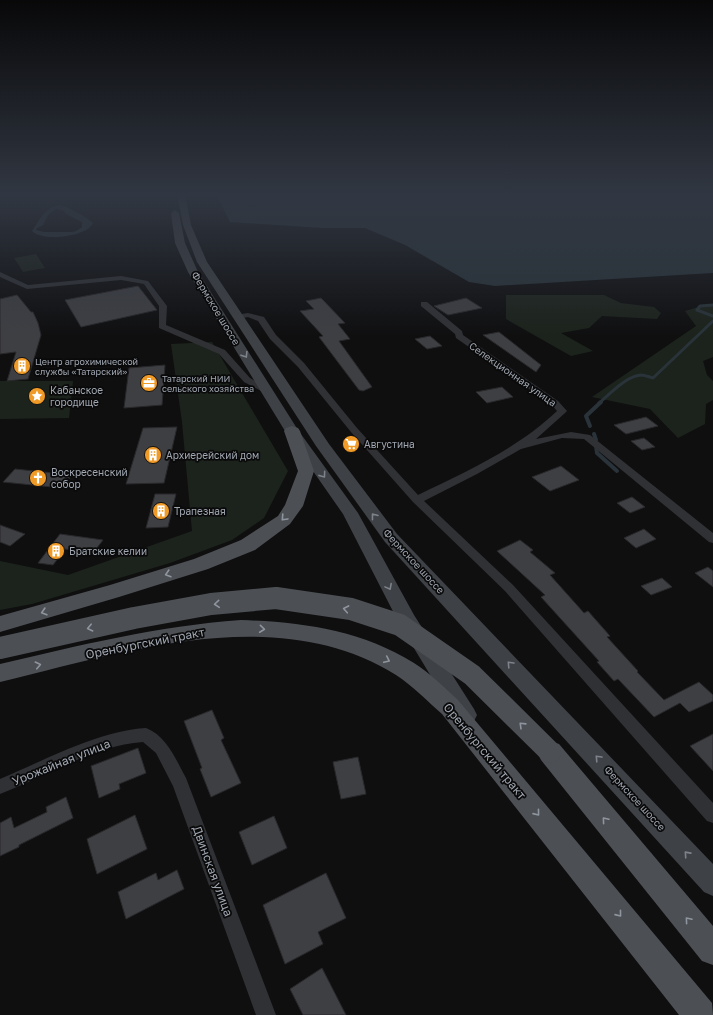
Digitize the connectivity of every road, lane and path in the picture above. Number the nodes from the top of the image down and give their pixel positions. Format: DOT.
graph roads {
  1 [pos="180,241"];
  2 [pos="194,241"];
  3 [pos="0,274"];
  4 [pos="424,304"];
  5 [pos="238,317"];
  6 [pos="268,391"];
  7 [pos="292,432"];
  8 [pos="517,448"];
  9 [pos="417,500"];
  10 [pos="713,540"];
  11 [pos="0,624"];
  12 [pos="0,648"];
  13 [pos="0,673"];
  14 [pos="146,735"];
  15 [pos="495,762"];
  16 [pos="0,787"];
  17 [pos="713,815"];
  18 [pos="713,883"];
  19 [pos="713,950"];
  20 [pos="266,1015"];
  21 [pos="700,1015"];
  1 -- 6 [label="main road, Фермское шоссе, one-way"];
  2 -- 5 [label="main road, Фермское шоссе"];
  3 -- 6 [label="street"];
  4 -- 8 [label="street, Селекционная улица"];
  5 -- 9 [label="street"];
  18 -- 5 [label="main road, Фермское шоссе, one-way"];
  6 -- 7 [label="main road, Фермское шоссе"];
  7 -- 11 [label="main road, one-way"];
  7 -- 15 [label="main road, Фермское шоссе, one-way"];
  8 -- 9 [label="street"];
  8 -- 10 [label="street"];
  9 -- 17 [label="street"];
  19 -- 12 [label="main road, one-way, bridge"];
  13 -- 15 [label="main road, Оренбургский тракт, one-way"];
  14 -- 16 [label="street, Урожайная улица"];
  14 -- 20 [label="street, Двинская улица"];
  15 -- 21 [label="main road, Оренбургский тракт, one-way"];
}
